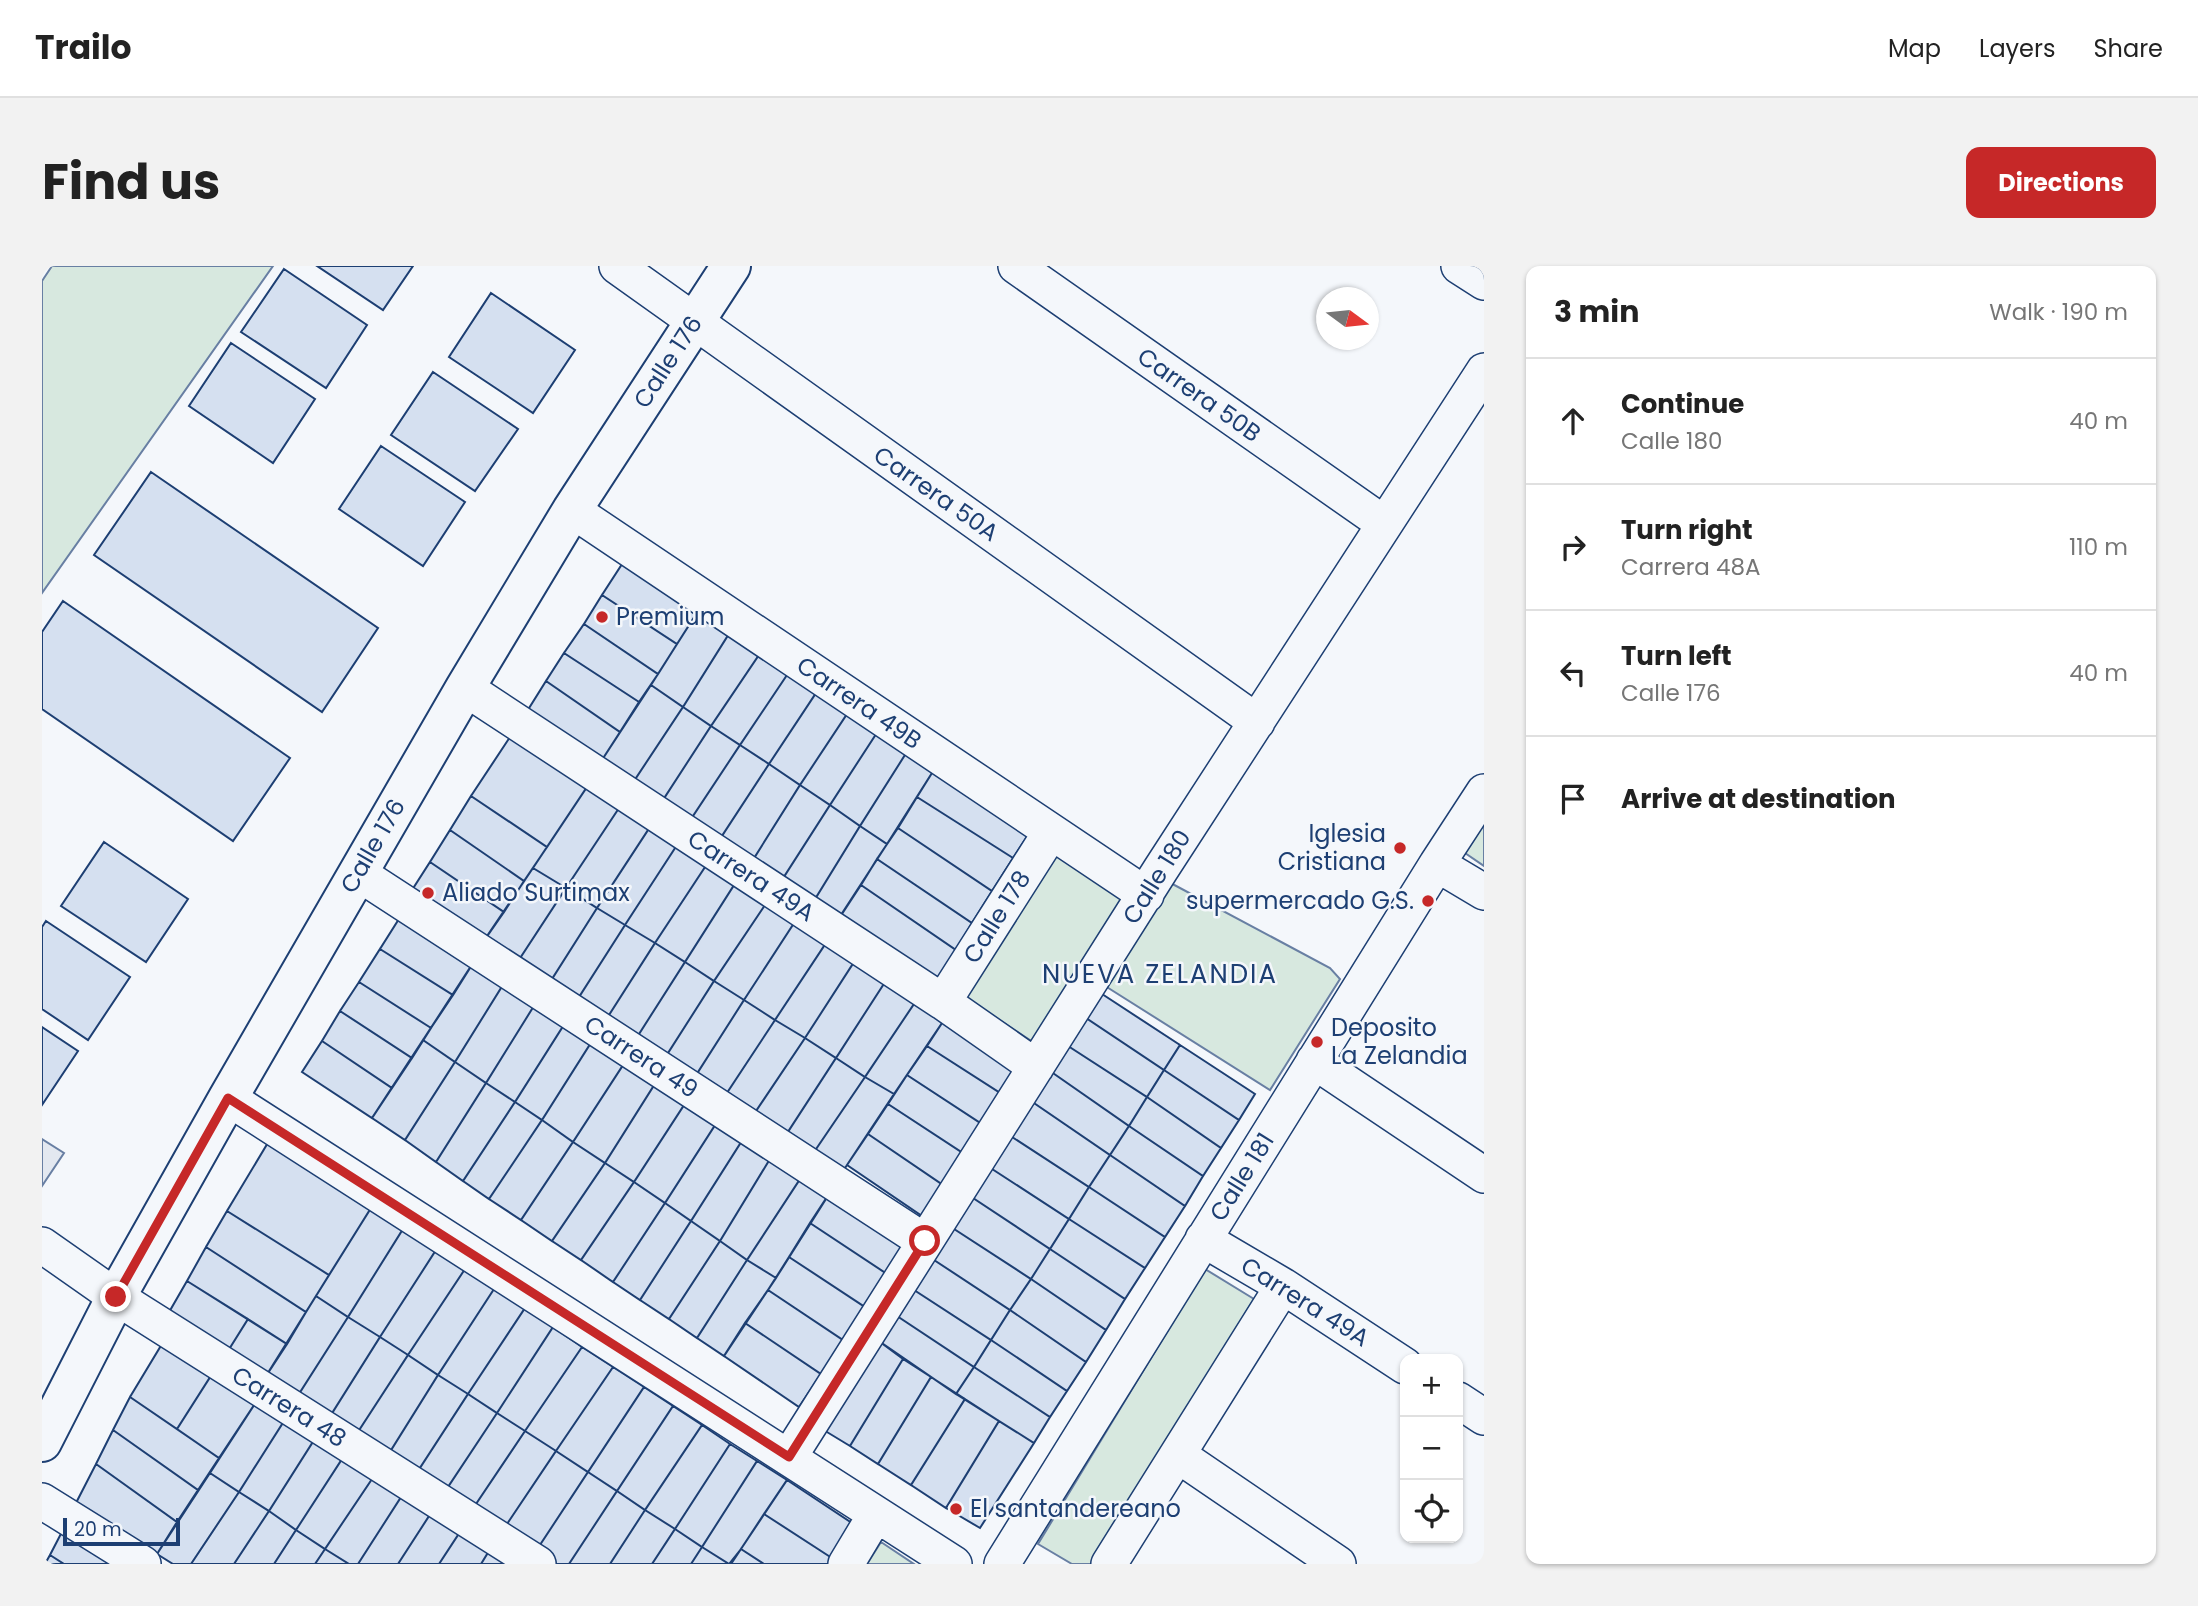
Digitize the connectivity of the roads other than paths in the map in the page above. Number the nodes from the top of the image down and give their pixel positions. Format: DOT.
graph roads {
  1 [pos="617,266"];
  2 [pos="731,266"];
  3 [pos="1016,266"];
  4 [pos="1459,266"];
  5 [pos="1484,282"];
  6 [pos="693,322"];
  7 [pos="1484,371"];
  8 [pos="572,510"];
  9 [pos="1383,523"];
  10 [pos="465,688"];
  11 [pos="1257,722"];
  12 [pos="1484,792"];
  13 [pos="1051,832"];
  14 [pos="1437,864"];
  15 [pos="358,873"];
  16 [pos="1484,892"];
  17 [pos="1146,895"];
  18 [pos="943,1002"];
  19 [pos="1314,1061"];
  20 [pos="1036,1067"];
  21 [pos="228,1098"];
  22 [pos="1484,1175"];
  23 [pos="1203,1239"];
  24 [pos="925,1241"];
  25 [pos="42,1245"];
  26 [pos="1283,1286"];
  27 [pos="116,1297"];
  28 [pos="1400,1363"];
  29 [pos="1463,1403"];
  30 [pos="1484,1417"];
  31 [pos="42,1442"];
  32 [pos="1178,1455"];
  33 [pos="789,1457"];
  34 [pos="42,1501"];
  35 [pos="876,1514"];
  36 [pos="143,1564"];
  37 [pos="538,1564"];
  38 [pos="846,1564"];
  39 [pos="954,1564"];
  40 [pos="1002,1564"];
  41 [pos="1109,1564"];
  42 [pos="1338,1564"];
  1 -- 6 [label="street, Carrera 50A"];
  2 -- 6 [label="street, Calle 176"];
  3 -- 9 [label="street, Carrera 50B"];
  4 -- 5 [label="street"];
  6 -- 8 [label="street, Calle 176"];
  6 -- 11 [label="street, Carrera 50A"];
  7 -- 9 [label="street, Calle 180"];
  8 -- 10 [label="street, Calle 176"];
  8 -- 13 [label="street, Carrera 49B"];
  9 -- 11 [label="street, Calle 180"];
  10 -- 15 [label="street, Calle 176"];
  10 -- 18 [label="street, Carrera 49A"];
  11 -- 17 [label="street, Calle 180"];
  12 -- 14 [label="street, Calle 181"];
  13 -- 17 [label="street, Carrera 49B"];
  13 -- 18 [label="street, Calle 178"];
  14 -- 16 [label="street"];
  14 -- 19 [label="street, Calle 181"];
  15 -- 21 [label="street, Calle 176"];
  15 -- 24 [label="street, Carrera 49"];
  17 -- 20 [label="street, Calle 180"];
  18 -- 20 [label="street, Carrera 49A"];
  19 -- 22 [label="street"];
  19 -- 23 [label="street, Calle 181"];
  20 -- 24 [label="street, Calle 180"];
  21 -- 27 [label="street, Calle 176"];
  21 -- 33 [label="street"];
  23 -- 26 [label="street, Carrera 49A"];
  23 -- 40 [label="street, Calle 181"];
  24 -- 33 [label="street, Calle 180"];
  25 -- 27 [label="street, Carrera 48"];
  26 -- 28 [label="street, Carrera 49A"];
  26 -- 32 [label="street"];
  27 -- 31 [label="street, Calle 176"];
  27 -- 37 [label="street, Carrera 48"];
  29 -- 30 [label="street"];
  32 -- 41 [label="street"];
  32 -- 42 [label="street"];
  33 -- 35 [label="street"];
  34 -- 36 [label="street"];
  35 -- 38 [label="street"];
  35 -- 39 [label="street"];
}
